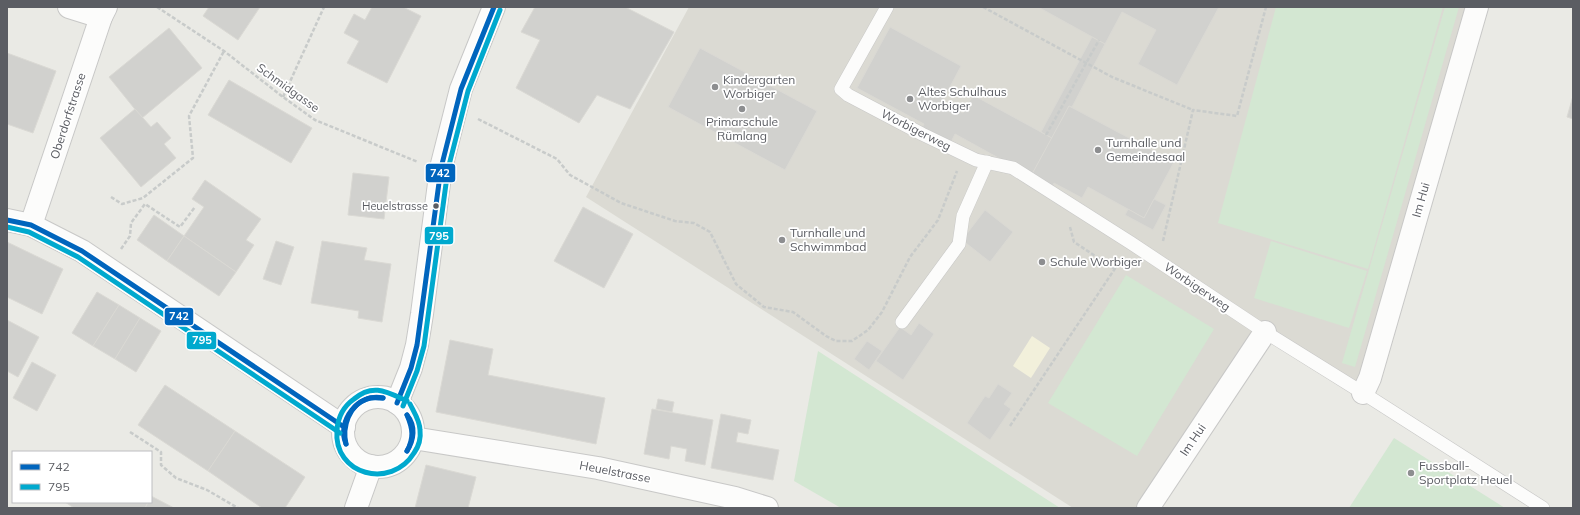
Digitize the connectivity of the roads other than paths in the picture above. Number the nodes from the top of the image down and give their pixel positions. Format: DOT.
graph roads {
  1 [pos="69,7"];
  2 [pos="494,7"];
  3 [pos="887,7"];
  4 [pos="1477,7"];
  5 [pos="103,12"];
  6 [pos="987,162"];
  7 [pos="7,220"];
  8 [pos="31,225"];
  9 [pos="902,322"];
  10 [pos="1265,332"];
  11 [pos="1363,393"];
  12 [pos="397,403"];
  13 [pos="344,427"];
  14 [pos="413,438"];
  15 [pos="371,466"];
  16 [pos="356,508"];
  17 [pos="768,508"];
  18 [pos="1148,508"];
  19 [pos="1543,508"];
  1 -- 5 [label="street"];
  2 -- 12 [label="street"];
  3 -- 6 [label="lane, Worbigerweg"];
  4 -- 11 [label="street, Im Hui"];
  5 -- 8 [label="street, Oberdorfstrasse"];
  6 -- 9 [label="lane"];
  6 -- 10 [label="lane, Worbigerweg"];
  7 -- 8 [label="street"];
  8 -- 13 [label="street"];
  10 -- 11 [label="lane, Worbigerweg"];
  10 -- 18 [label="street, Im Hui"];
  11 -- 19 [label="lane, Worbigerweg"];
  12 -- 13 [label="street"];
  12 -- 14 [label="street"];
  13 -- 15 [label="street"];
  14 -- 15 [label="street"];
  14 -- 17 [label="street, Heuelstrasse"];
  15 -- 16 [label="street"];
}
